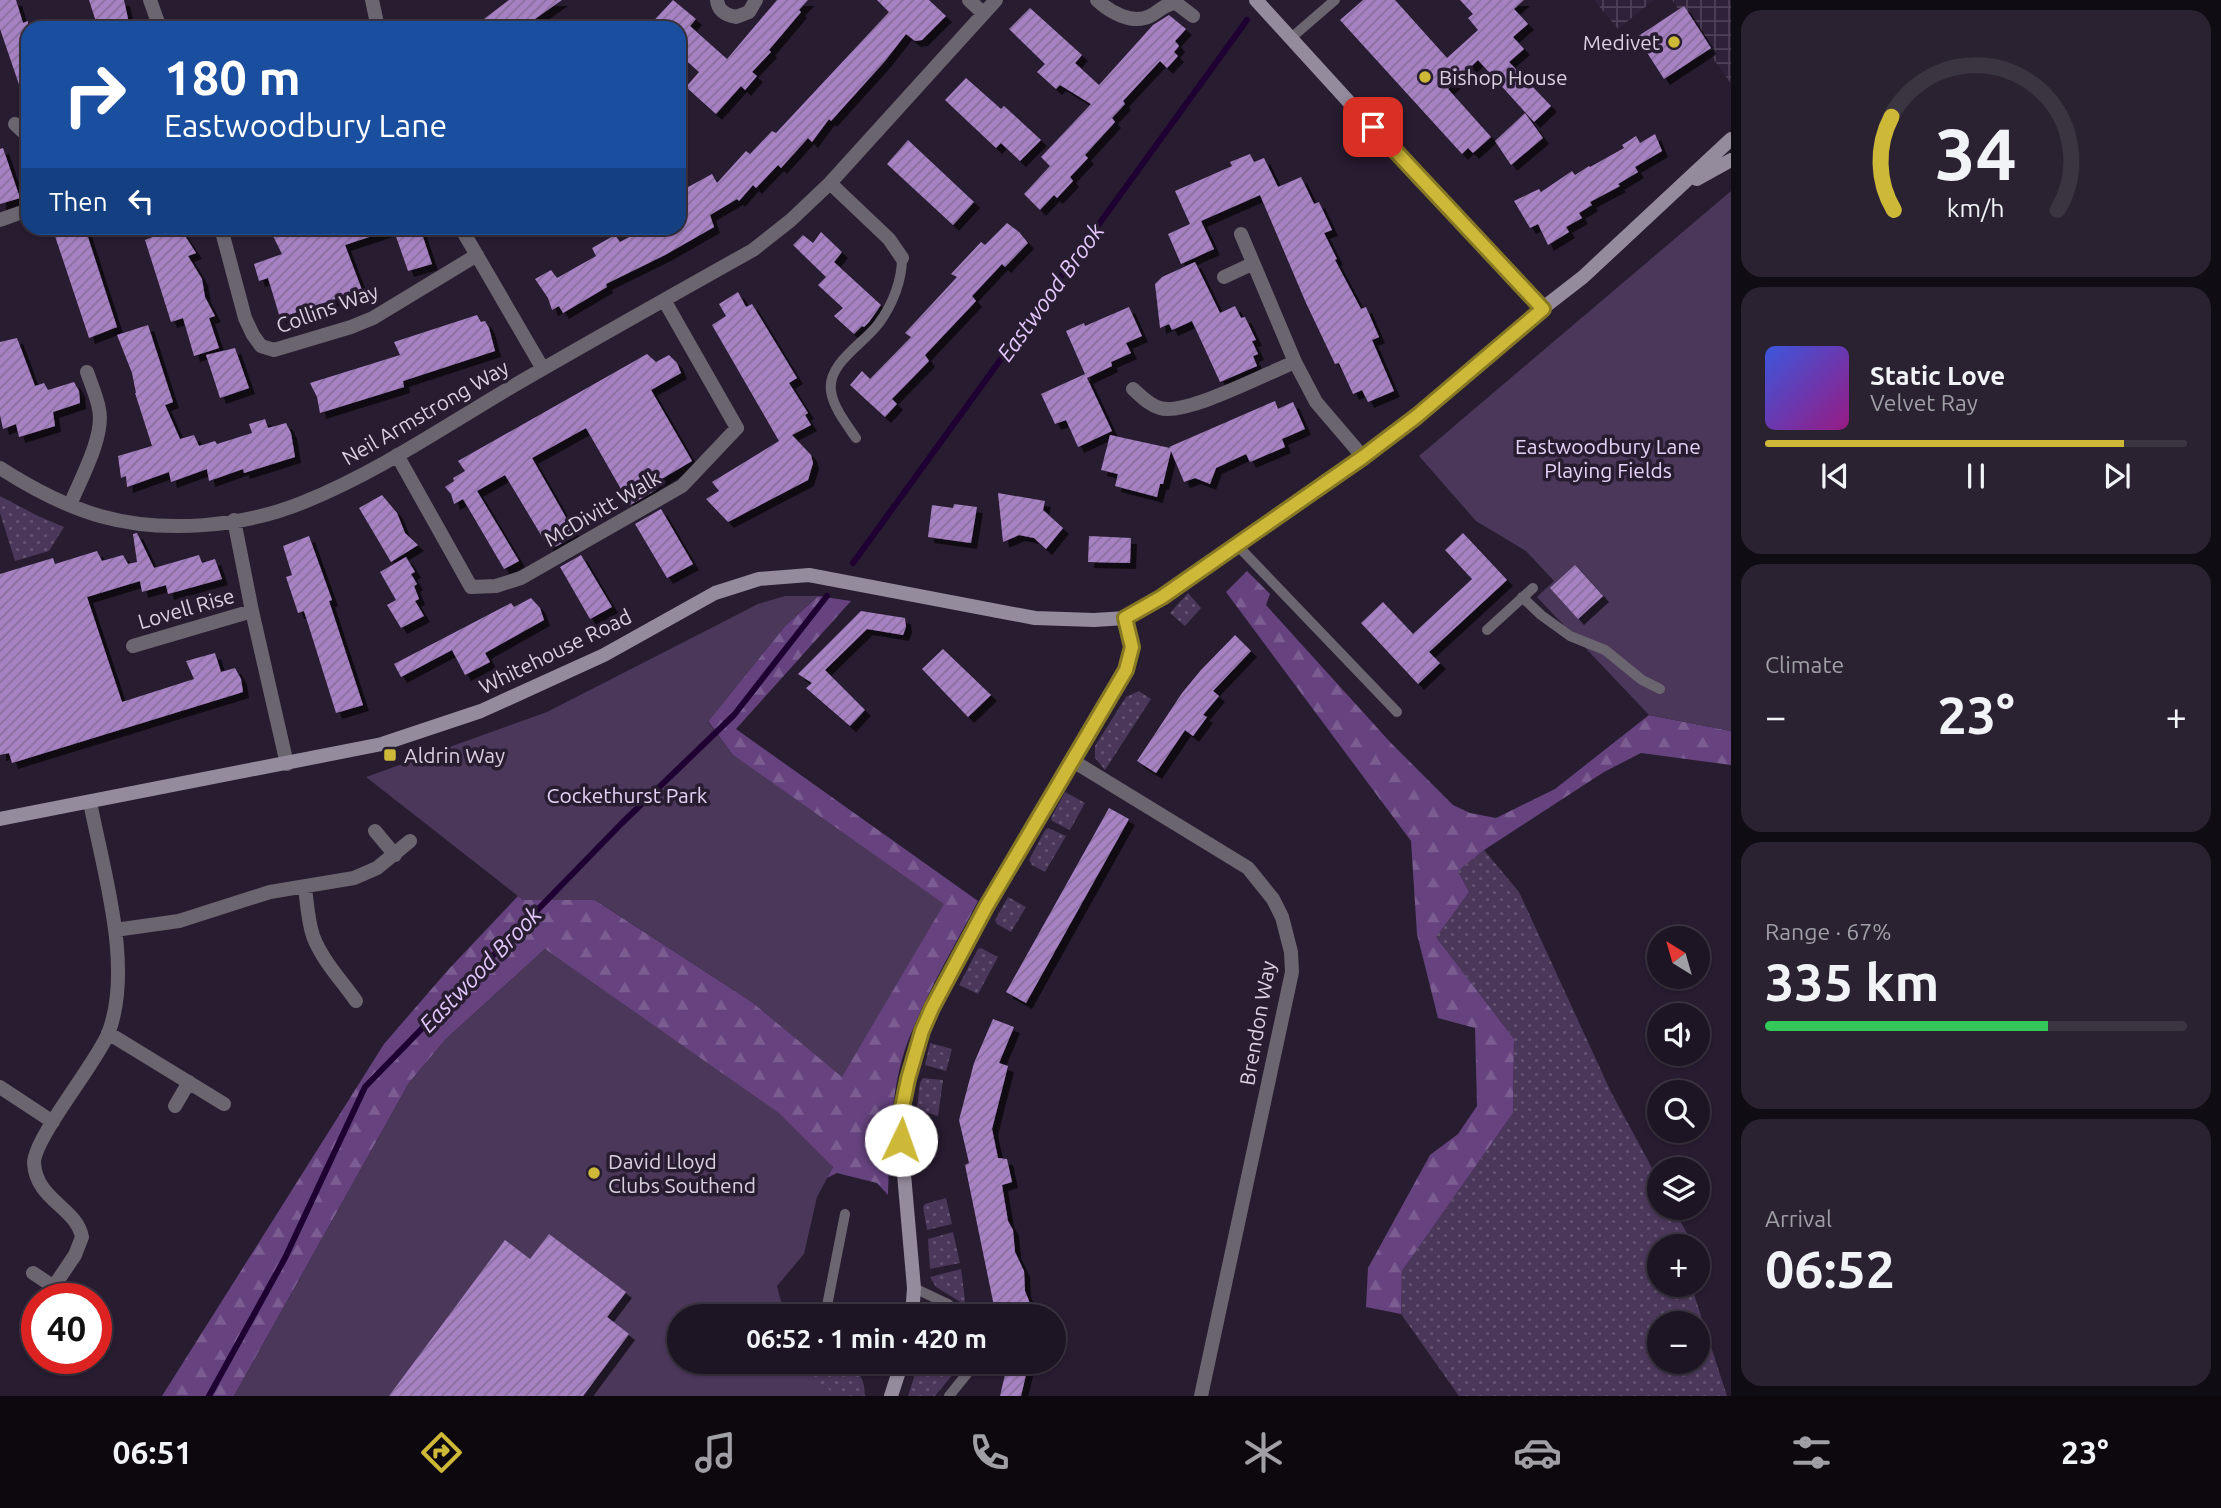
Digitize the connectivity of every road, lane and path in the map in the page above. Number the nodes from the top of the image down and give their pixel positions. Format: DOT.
graph roads {
  1 [pos="150,0"];
  2 [pos="372,0"];
  3 [pos="717,0"];
  4 [pos="756,0"];
  5 [pos="969,0"];
  6 [pos="996,0"];
  7 [pos="1097,0"];
  8 [pos="1256,0"];
  9 [pos="1335,0"];
  10 [pos="983,13"];
  11 [pos="1193,16"];
  12 [pos="158,21"];
  13 [pos="377,21"];
  14 [pos="1291,38"];
  15 [pos="15,124"];
  16 [pos="21,130"];
  17 [pos="1731,139"];
  18 [pos="1731,160"];
  19 [pos="830,183"];
  20 [pos="1662,204"];
  21 [pos="21,212"];
  22 [pos="0,220"];
  23 [pos="1241,234"];
  24 [pos="223,235"];
  25 [pos="465,235"];
  26 [pos="477,255"];
  27 [pos="902,258"];
  28 [pos="1252,264"];
  29 [pos="1224,276"];
  30 [pos="664,300"];
  31 [pos="1543,309"];
  32 [pos="1295,362"];
  33 [pos="543,369"];
  34 [pos="87,372"];
  35 [pos="1133,389"];
  36 [pos="856,438"];
  37 [pos="397,455"];
  38 [pos="1363,457"];
  39 [pos="0,468"];
  40 [pos="70,506"];
  41 [pos="234,520"];
  42 [pos="1237,545"];
  43 [pos="1533,587"];
  44 [pos="1522,597"];
  45 [pos="252,611"];
  46 [pos="1125,618"];
  47 [pos="1487,629"];
  48 [pos="133,646"];
  49 [pos="1660,690"];
  50 [pos="1396,712"];
  51 [pos="1073,761"];
  52 [pos="287,764"];
  53 [pos="90,802"];
  54 [pos="0,819"];
  55 [pos="375,831"];
  56 [pos="410,841"];
  57 [pos="395,855"];
  58 [pos="305,887"];
  59 [pos="115,930"];
  60 [pos="356,1002"];
  61 [pos="108,1032"];
  62 [pos="189,1082"];
  63 [pos="0,1087"];
  64 [pos="224,1104"];
  65 [pos="174,1106"];
  66 [pos="53,1122"];
  67 [pos="845,1214"];
  68 [pos="33,1273"];
  69 [pos="42,1283"];
  70 [pos="57,1283"];
  71 [pos="914,1288"];
  72 [pos="827,1304"];
  73 [pos="913,1304"];
  74 [pos="948,1304"];
  75 [pos="898,1374"];
  76 [pos="967,1374"];
  77 [pos="891,1396"];
  78 [pos="949,1396"];
  79 [pos="1201,1396"];
  1 -- 12 [label="street"];
  2 -- 13 [label="street"];
  3 -- 4 [label="street"];
  5 -- 10 [label="street"];
  6 -- 10 [label="street, Neil Armstrong Way"];
  7 -- 11 [label="street"];
  8 -- 14 [label="street"];
  9 -- 14 [label="lane"];
  10 -- 19 [label="street, Neil Armstrong Way"];
  14 -- 31 [label="street"];
  15 -- 16 [label="street"];
  17 -- 20 [label="street"];
  18 -- 20 [label="street"];
  19 -- 27 [label="street"];
  19 -- 30 [label="street, Neil Armstrong Way"];
  20 -- 31 [label="street"];
  21 -- 22 [label="street"];
  23 -- 28 [label="street"];
  24 -- 26 [label="street, Collins Way"];
  25 -- 26 [label="street"];
  26 -- 33 [label="street"];
  27 -- 36 [label="lane"];
  28 -- 29 [label="street"];
  28 -- 32 [label="street"];
  30 -- 33 [label="street, Neil Armstrong Way"];
  30 -- 37 [label="street, McDivitt Walk"];
  31 -- 38 [label="street"];
  32 -- 35 [label="street"];
  32 -- 38 [label="street"];
  33 -- 37 [label="street, Neil Armstrong Way"];
  34 -- 40 [label="street"];
  37 -- 41 [label="street, Neil Armstrong Way"];
  38 -- 42 [label="street"];
  39 -- 40 [label="street, Neil Armstrong Way"];
  40 -- 41 [label="street, Neil Armstrong Way"];
  41 -- 45 [label="street"];
  42 -- 46 [label="street"];
  42 -- 50 [label="lane"];
  43 -- 44 [label="lane"];
  44 -- 47 [label="lane"];
  44 -- 49 [label="lane"];
  45 -- 48 [label="street, Lovell Rise"];
  45 -- 52 [label="street"];
  46 -- 51 [label="street"];
  46 -- 52 [label="street, Whitehouse Road"];
  51 -- 71 [label="street"];
  51 -- 79 [label="street, Brendon Way"];
  52 -- 53 [label="street, Whitehouse Road"];
  53 -- 54 [label="street, Whitehouse Road"];
  53 -- 59 [label="street"];
  55 -- 57 [label="street"];
  56 -- 57 [label="street"];
  57 -- 58 [label="street"];
  58 -- 59 [label="street"];
  58 -- 60 [label="street"];
  59 -- 61 [label="street"];
  61 -- 62 [label="street"];
  61 -- 66 [label="street"];
  62 -- 64 [label="street"];
  62 -- 65 [label="street"];
  63 -- 66 [label="street"];
  66 -- 70 [label="street"];
  67 -- 72 [label="lane"];
  68 -- 69 [label="street"];
  71 -- 73 [label="street"];
  71 -- 74 [label="lane"];
  75 -- 77 [label="street"];
  76 -- 78 [label="lane"];
}
